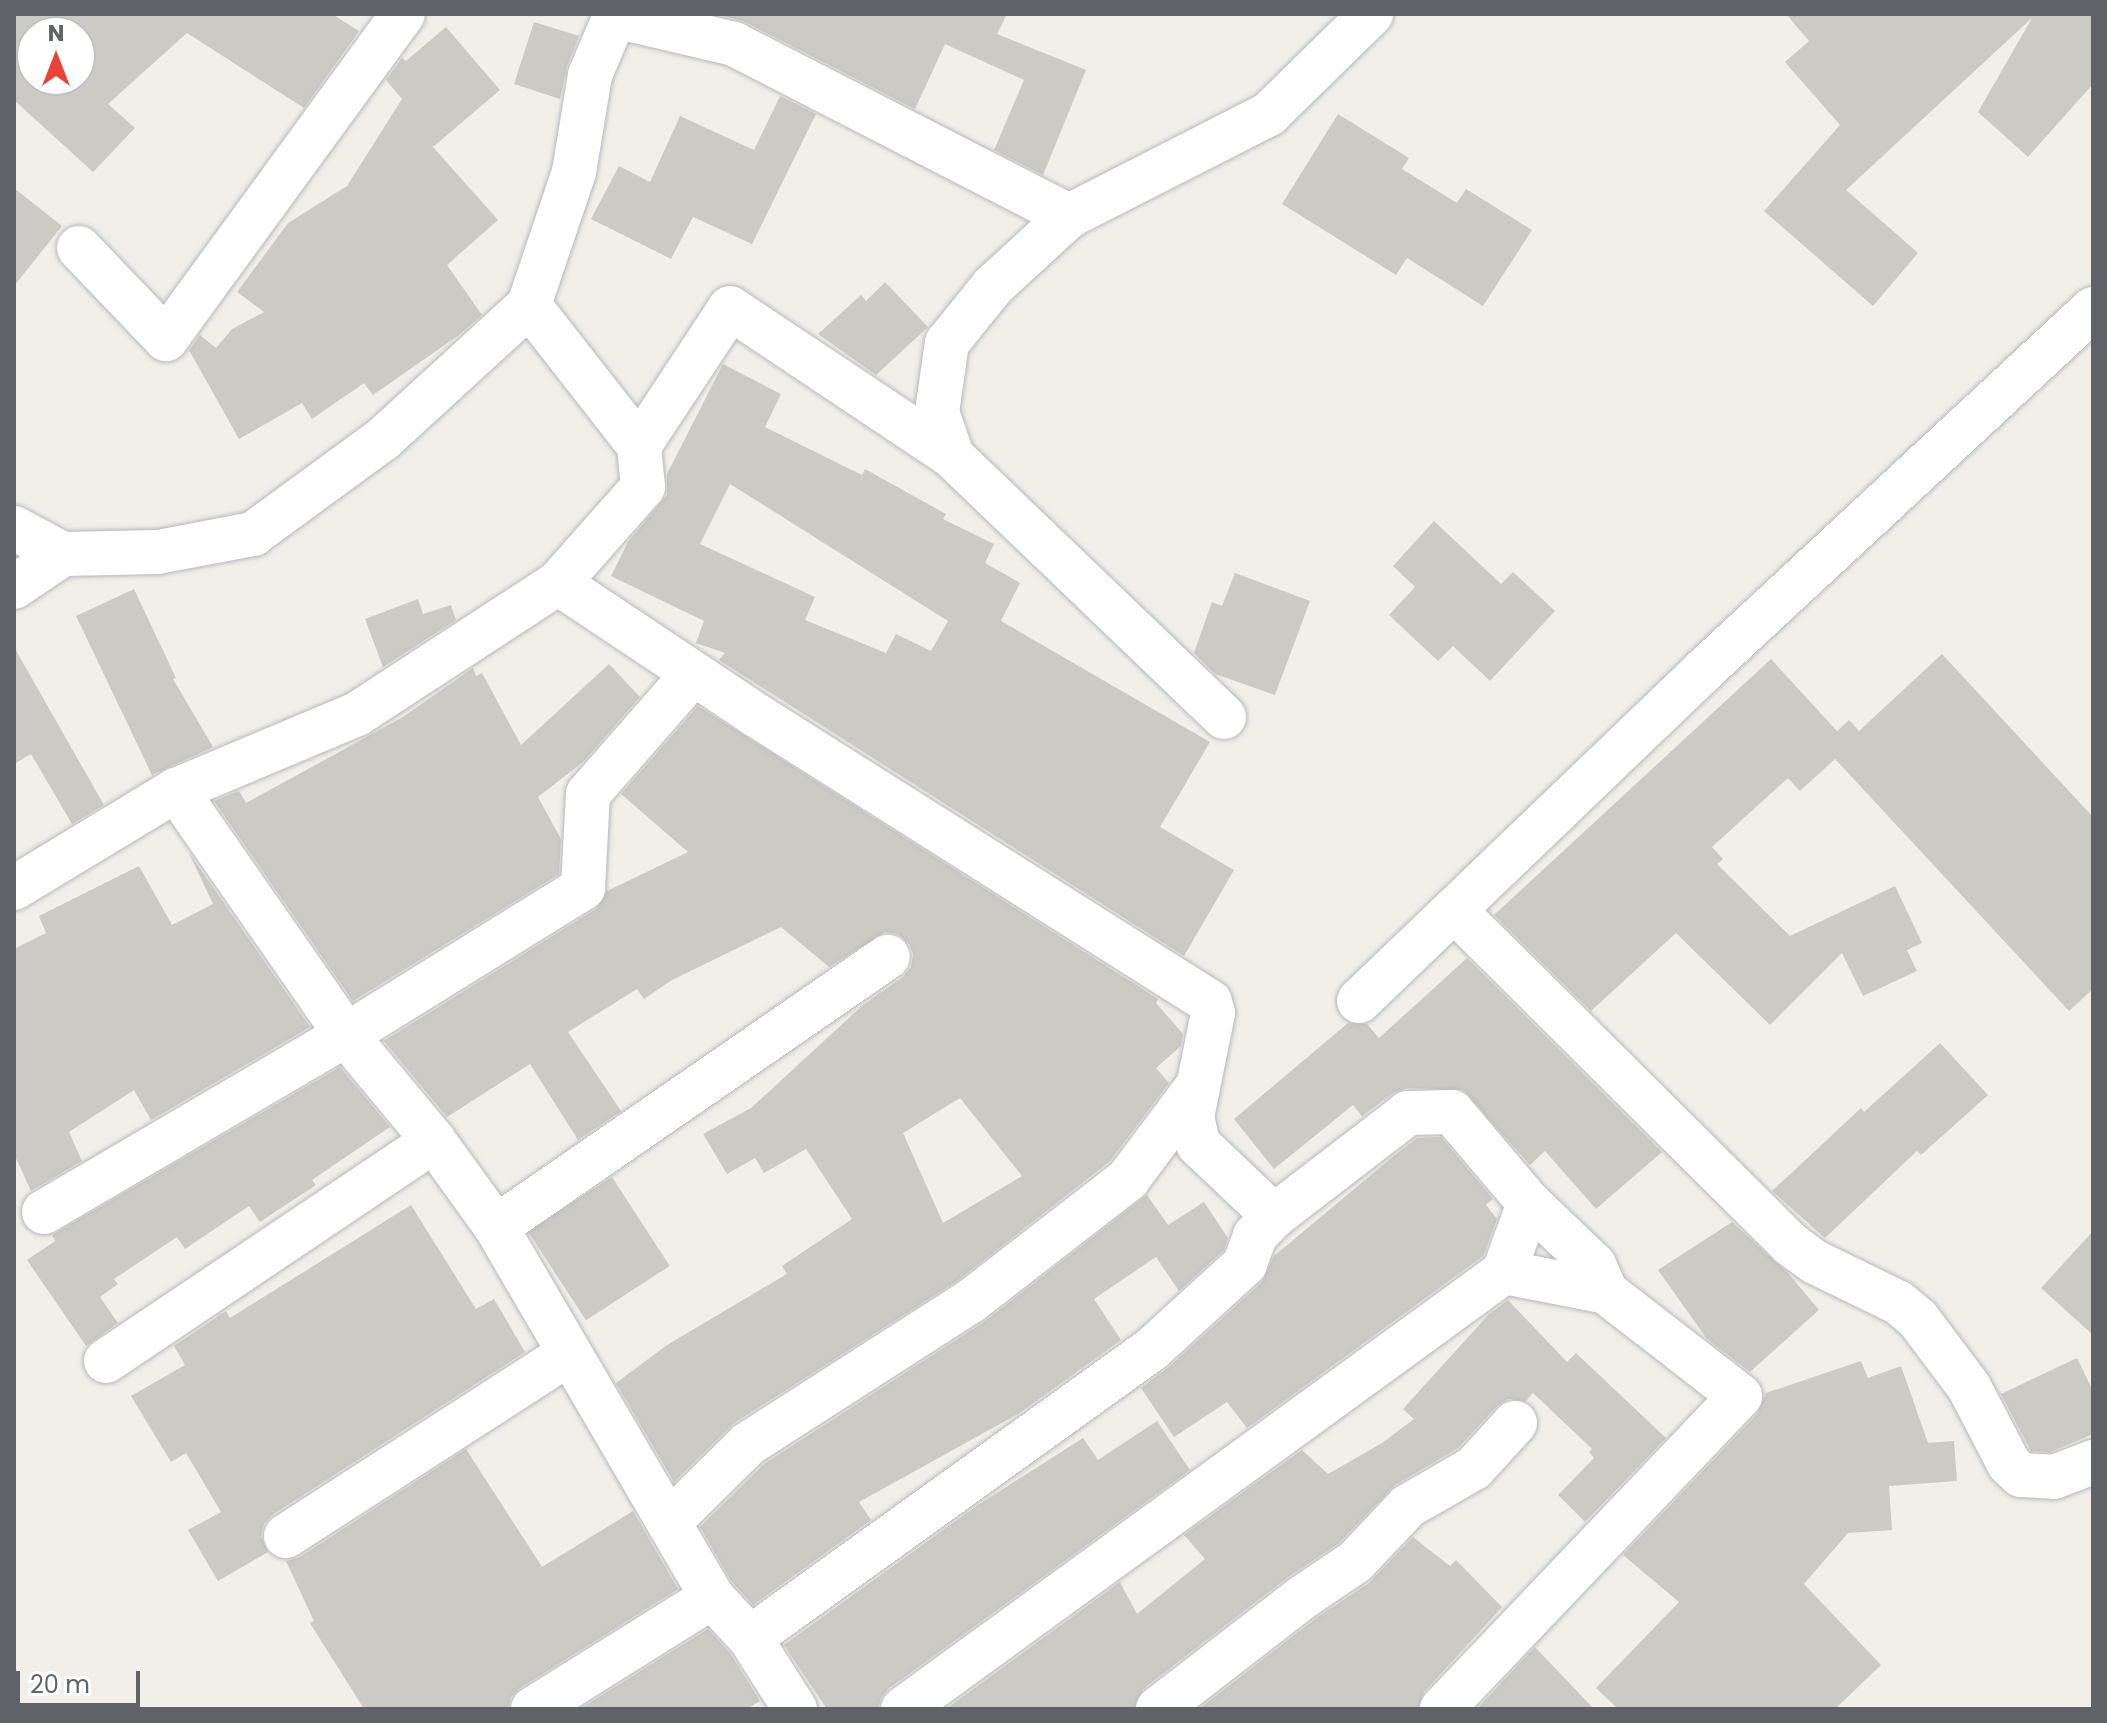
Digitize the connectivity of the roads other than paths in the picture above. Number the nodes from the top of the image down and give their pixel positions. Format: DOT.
graph roads {
  1 [pos="403,14"];
  2 [pos="1371,14"];
  3 [pos="614,15"];
  4 [pos="1069,216"];
  5 [pos="79,248"];
  6 [pos="529,305"];
  7 [pos="2093,309"];
  8 [pos="639,446"];
  9 [pos="952,456"];
  10 [pos="14,528"];
  11 [pos="63,554"];
  12 [pos="558,583"];
  13 [pos="14,587"];
  14 [pos="693,674"];
  15 [pos="1224,717"];
  16 [pos="176,790"];
  17 [pos="14,888"];
  18 [pos="1454,910"];
  19 [pos="888,957"];
  20 [pos="1359,1001"];
  21 [pos="346,1035"];
  22 [pos="1196,1088"];
  23 [pos="434,1141"];
  24 [pos="1529,1203"];
  25 [pos="44,1212"];
  26 [pos="1274,1216"];
  27 [pos="496,1227"];
  28 [pos="1504,1272"];
  29 [pos="1606,1292"];
  30 [pos="568,1354"];
  31 [pos="106,1361"];
  32 [pos="1515,1423"];
  33 [pos="2093,1462"];
  34 [pos="670,1521"];
  35 [pos="286,1536"];
  36 [pos="712,1597"];
  37 [pos="750,1638"];
  38 [pos="533,1709"];
  39 [pos="795,1709"];
  40 [pos="903,1709"];
  41 [pos="1158,1709"];
  42 [pos="1442,1709"];
  1 -- 5 [label="street"];
  2 -- 4 [label="street"];
  3 -- 4 [label="street"];
  3 -- 6 [label="street"];
  4 -- 9 [label="street"];
  6 -- 8 [label="street"];
  6 -- 11 [label="street"];
  7 -- 18 [label="street"];
  8 -- 9 [label="street"];
  8 -- 12 [label="street"];
  9 -- 15 [label="street"];
  10 -- 11 [label="street"];
  11 -- 13 [label="street"];
  12 -- 14 [label="street"];
  12 -- 16 [label="street"];
  14 -- 21 [label="street"];
  14 -- 22 [label="street"];
  16 -- 17 [label="street"];
  16 -- 21 [label="street"];
  18 -- 20 [label="street"];
  18 -- 33 [label="street"];
  19 -- 27 [label="street"];
  21 -- 23 [label="street"];
  21 -- 25 [label="street"];
  22 -- 26 [label="street"];
  22 -- 34 [label="street"];
  23 -- 27 [label="street"];
  23 -- 31 [label="street"];
  24 -- 26 [label="street"];
  24 -- 28 [label="street"];
  24 -- 29 [label="street"];
  26 -- 37 [label="street"];
  27 -- 30 [label="street"];
  28 -- 29 [label="street"];
  28 -- 40 [label="street"];
  29 -- 42 [label="street"];
  30 -- 34 [label="street"];
  30 -- 35 [label="street"];
  32 -- 41 [label="street"];
  34 -- 36 [label="street"];
  36 -- 37 [label="street"];
  36 -- 38 [label="street"];
  37 -- 39 [label="street"];
}
